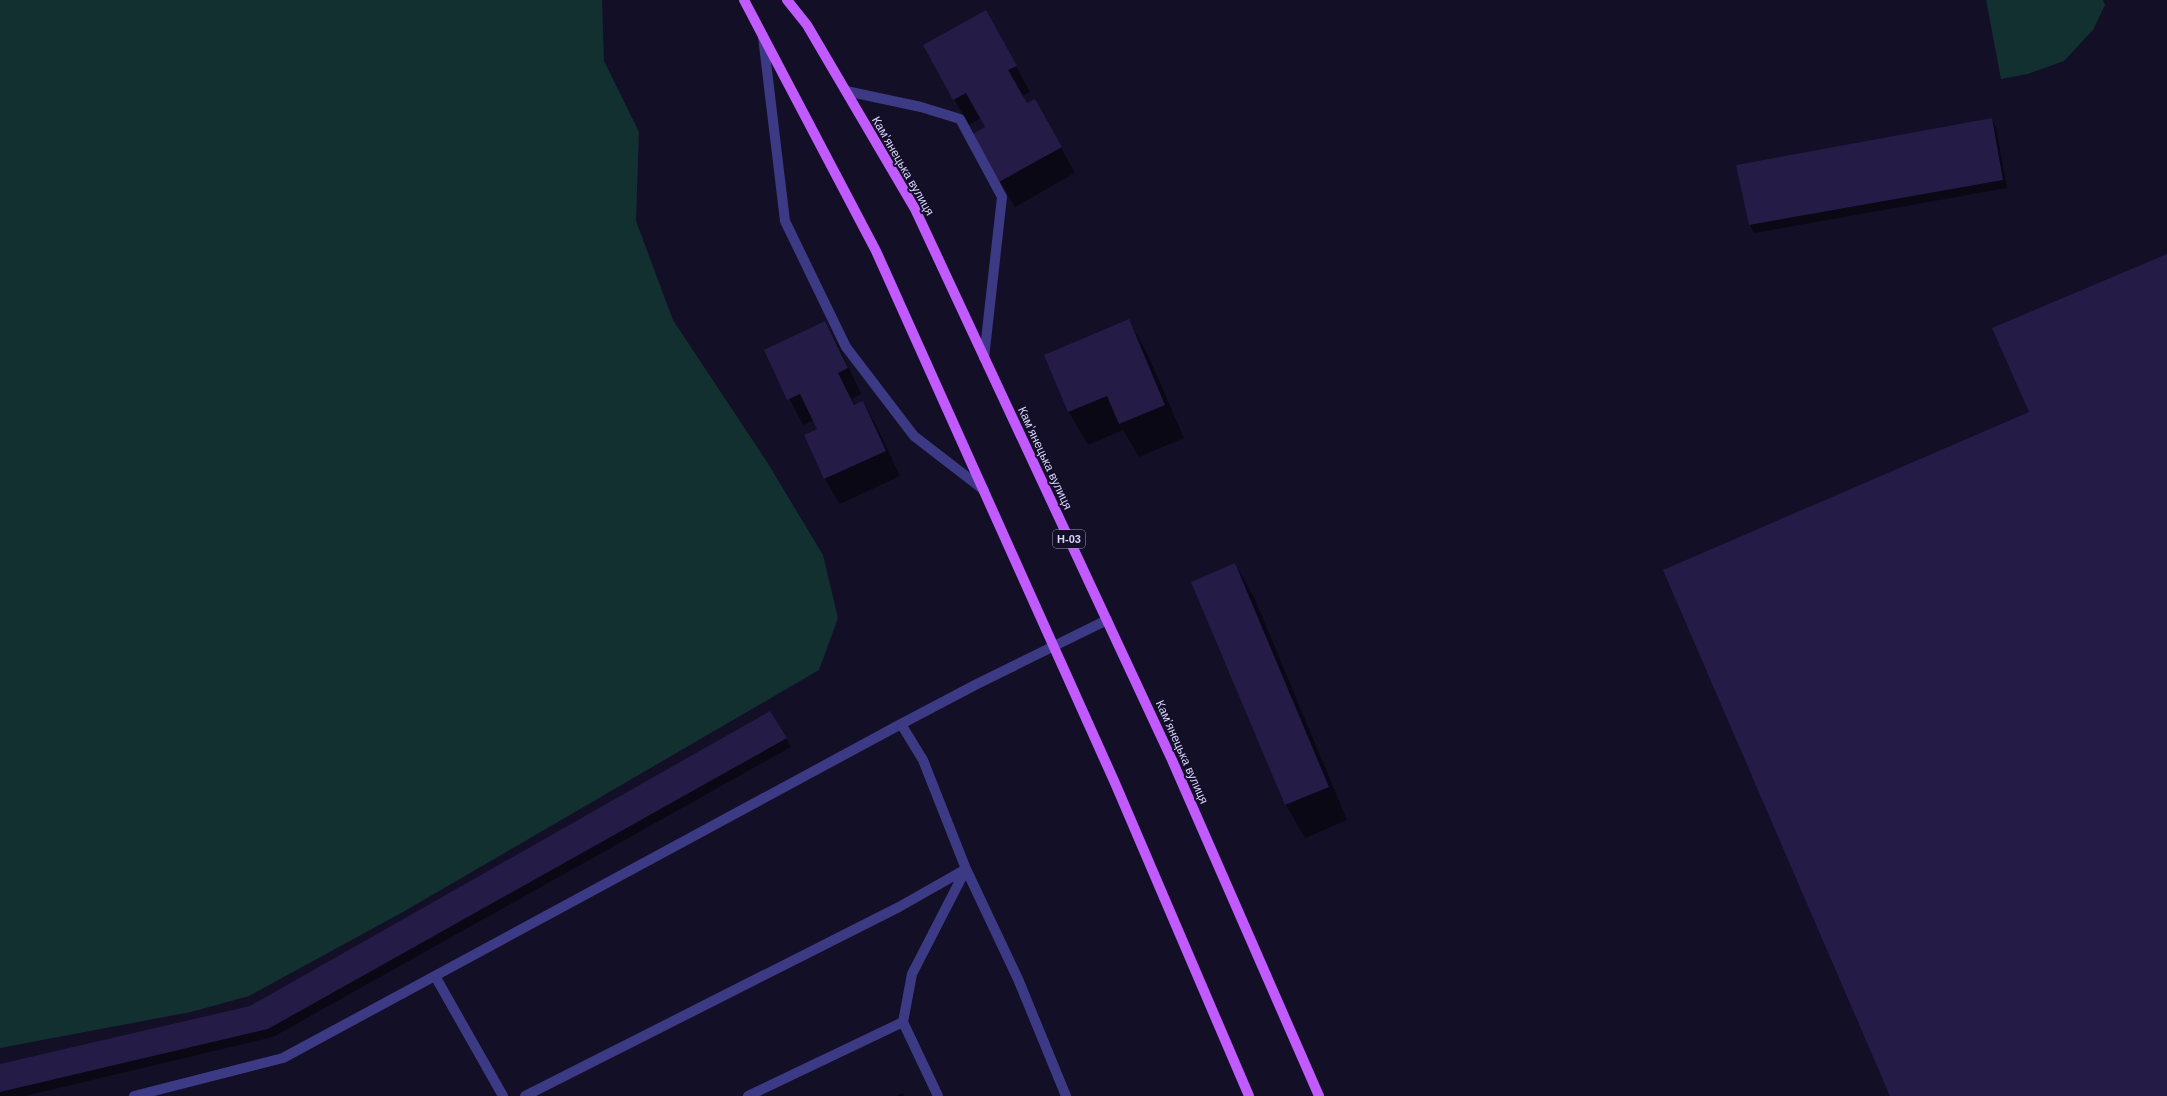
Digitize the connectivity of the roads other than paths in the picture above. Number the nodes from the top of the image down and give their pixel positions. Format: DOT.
graph roads {
  1 [pos="744,0"];
  2 [pos="787,0"];
  3 [pos="763,37"];
  4 [pos="846,91"];
  5 [pos="984,358"];
  6 [pos="984,490"];
  7 [pos="1107,620"];
  8 [pos="1054,646"];
  9 [pos="901,724"];
  10 [pos="966,869"];
  11 [pos="435,976"];
  12 [pos="903,1022"];
  13 [pos="134,1096"];
  14 [pos="503,1096"];
  15 [pos="525,1096"];
  16 [pos="748,1096"];
  17 [pos="938,1096"];
  18 [pos="1066,1096"];
  19 [pos="1249,1096"];
  20 [pos="1319,1096"];
  1 -- 3 [label="main road"];
  2 -- 4 [label="main road, Камʼянецька вулиця / Н-03"];
  3 -- 6 [label="main road"];
  3 -- 6 [label="lane"];
  4 -- 5 [label="main road, Камʼянецька вулиця / Н-03"];
  4 -- 5 [label="lane"];
  5 -- 7 [label="main road, Камʼянецька вулиця / Н-03"];
  6 -- 8 [label="main road"];
  7 -- 8 [label="lane"];
  7 -- 20 [label="main road, Камʼянецька вулиця / Н-03"];
  8 -- 9 [label="lane"];
  8 -- 19 [label="main road"];
  9 -- 10 [label="lane"];
  9 -- 11 [label="lane"];
  10 -- 12 [label="lane"];
  10 -- 15 [label="lane"];
  10 -- 18 [label="lane"];
  11 -- 13 [label="lane"];
  11 -- 14 [label="lane"];
  12 -- 16 [label="lane"];
  12 -- 17 [label="lane"];
}
